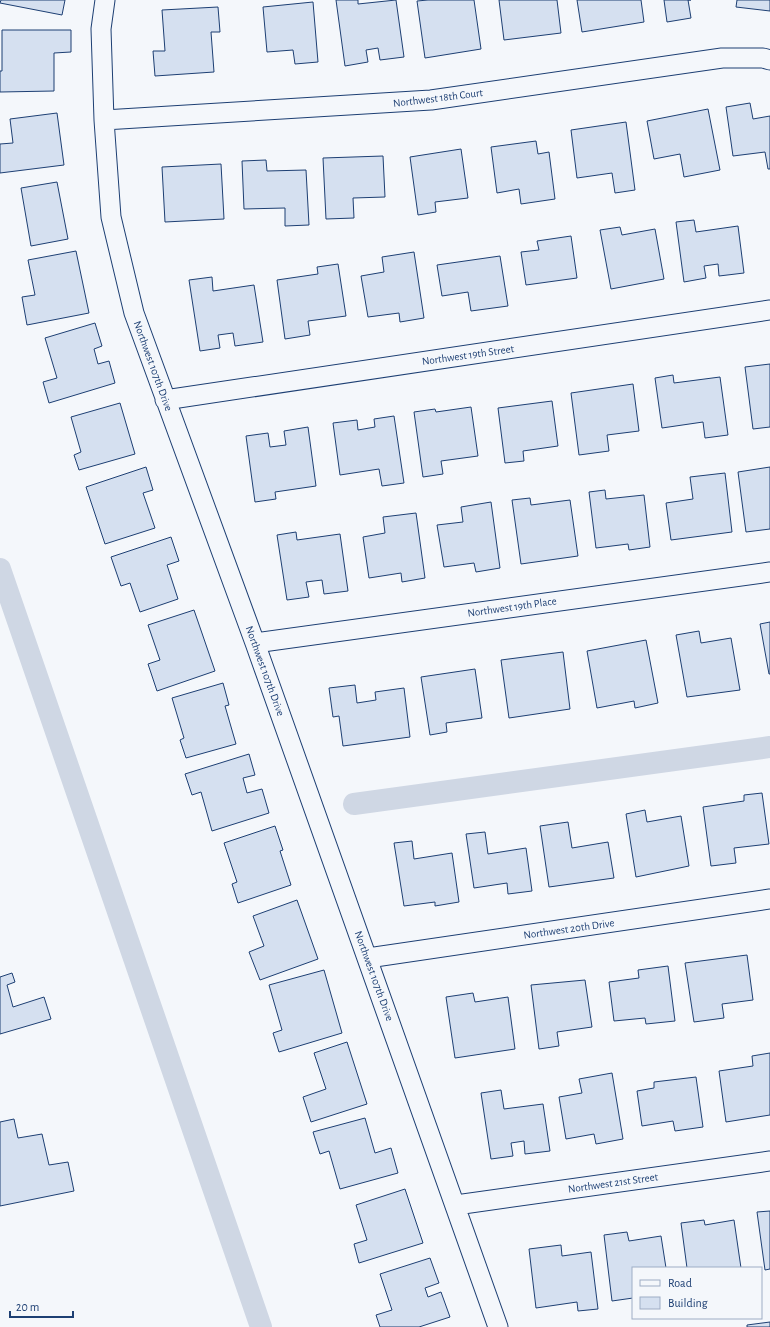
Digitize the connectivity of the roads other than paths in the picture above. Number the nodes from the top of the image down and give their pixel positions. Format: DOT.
graph roads {
  1 [pos="105,0"];
  2 [pos="770,60"];
  3 [pos="104,120"];
  4 [pos="770,310"];
  5 [pos="165,400"];
  6 [pos="770,572"];
  7 [pos="255,643"];
  8 [pos="770,899"];
  9 [pos="368,958"];
  10 [pos="770,1161"];
  11 [pos="456,1205"];
  12 [pos="498,1327"];
  1 -- 3 [label="street, Northwest 107th Drive"];
  2 -- 3 [label="street, Northwest 18th Court"];
  3 -- 5 [label="street, Northwest 107th Drive"];
  4 -- 5 [label="street, Northwest 19th Street"];
  5 -- 7 [label="street, Northwest 107th Drive"];
  6 -- 7 [label="street, Northwest 19th Place"];
  7 -- 9 [label="street, Northwest 107th Drive"];
  8 -- 9 [label="street, Northwest 20th Drive"];
  9 -- 11 [label="street, Northwest 107th Drive"];
  10 -- 11 [label="street, Northwest 21st Street"];
  11 -- 12 [label="street, Northwest 107th Drive"];
}
